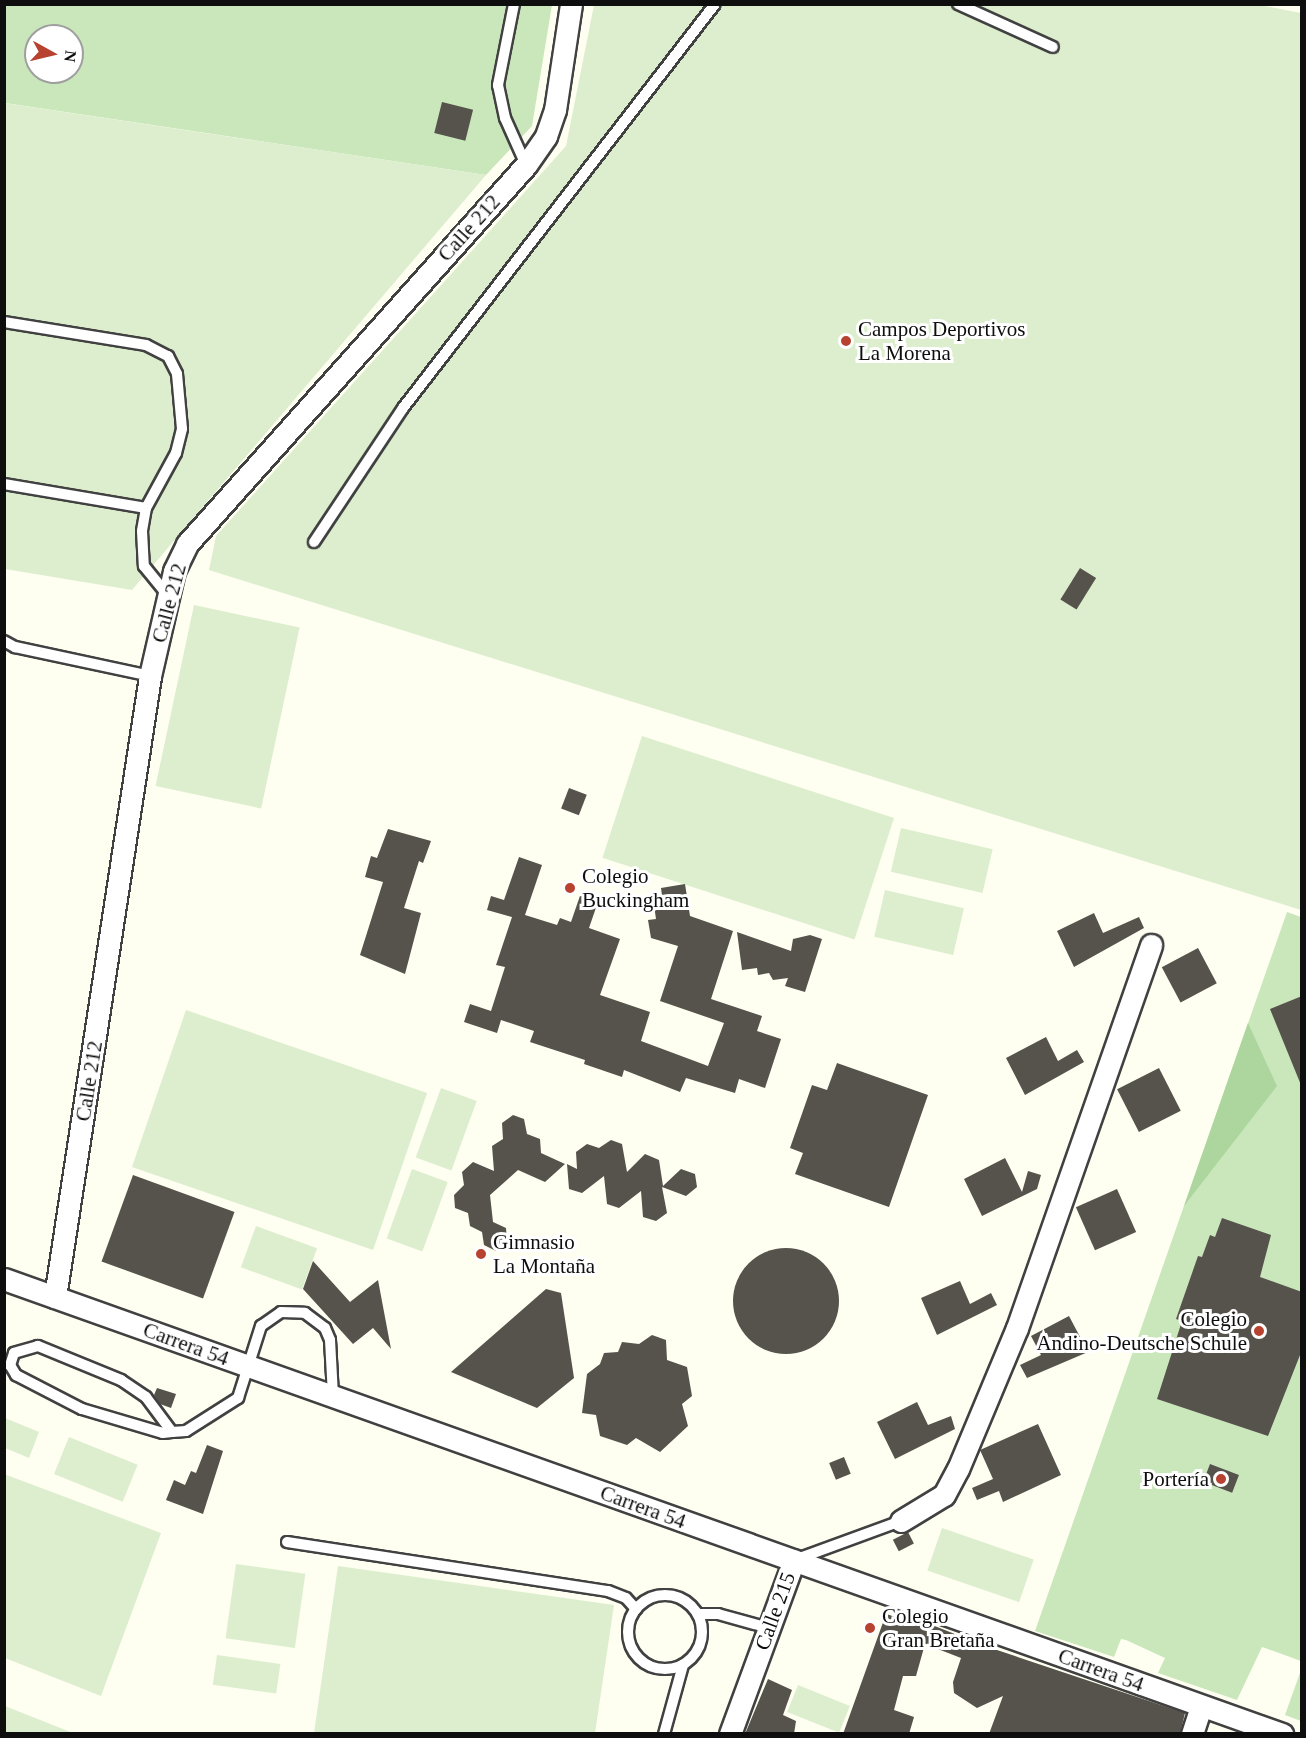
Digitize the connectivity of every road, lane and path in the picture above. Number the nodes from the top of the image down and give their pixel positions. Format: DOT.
graph roads {
  1 [pos="514,4"];
  2 [pos="571,4"];
  3 [pos="715,4"];
  4 [pos="958,4"];
  5 [pos="1053,47"];
  6 [pos="526,165"];
  7 [pos="4,322"];
  8 [pos="4,484"];
  9 [pos="146,508"];
  10 [pos="314,542"];
  11 [pos="167,594"];
  12 [pos="4,641"];
  13 [pos="150,676"];
  14 [pos="1151,945"];
  15 [pos="4,1279"];
  16 [pos="55,1297"];
  17 [pos="247,1366"];
  18 [pos="333,1396"];
  19 [pos="172,1432"];
  20 [pos="901,1521"];
  21 [pos="287,1542"];
  22 [pos="794,1560"];
  23 [pos="636,1609"];
  24 [pos="698,1614"];
  25 [pos="769,1628"];
  26 [pos="683,1665"];
  27 [pos="1201,1706"];
  28 [pos="664,1734"];
  29 [pos="730,1734"];
  30 [pos="1192,1734"];
  31 [pos="1282,1734"];
  1 -- 6 [label="lane"];
  2 -- 6 [label="street, Calle 212"];
  3 -- 10 [label="lane"];
  4 -- 5 [label="lane"];
  6 -- 11 [label="street, Calle 212"];
  7 -- 9 [label="lane"];
  8 -- 9 [label="lane"];
  9 -- 11 [label="lane"];
  11 -- 13 [label="street, Calle 212"];
  12 -- 13 [label="lane"];
  13 -- 16 [label="street, Calle 212"];
  14 -- 20 [label="street"];
  15 -- 16 [label="street, Carrera 54"];
  16 -- 17 [label="street, Carrera 54"];
  17 -- 18 [label="street, Carrera 54"];
  17 -- 18 [label="lane"];
  17 -- 19 [label="lane"];
  18 -- 22 [label="street, Carrera 54"];
  19 -- 19 [label="lane"];
  20 -- 22 [label="lane, Calle 215"];
  21 -- 23 [label="lane"];
  22 -- 25 [label="street, Calle 215"];
  22 -- 27 [label="street, Carrera 54"];
  23 -- 24 [label="lane"];
  23 -- 26 [label="lane"];
  24 -- 25 [label="lane"];
  24 -- 26 [label="lane"];
  25 -- 29 [label="street, Calle 215"];
  26 -- 28 [label="lane"];
  27 -- 30 [label="street"];
  27 -- 31 [label="street, Carrera 54"];
}
